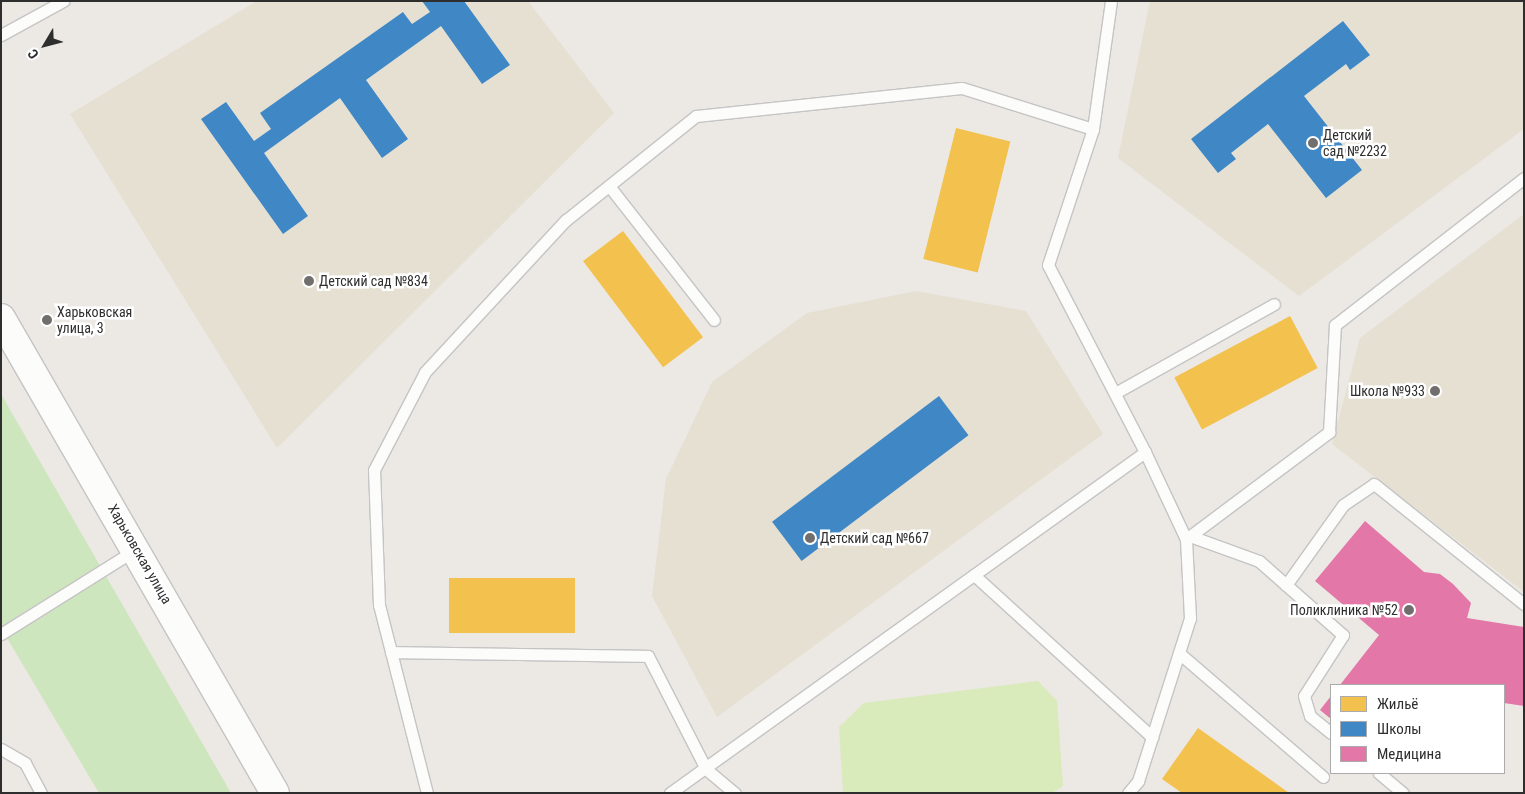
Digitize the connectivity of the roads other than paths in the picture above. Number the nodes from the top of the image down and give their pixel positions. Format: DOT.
graph roads {
  1 [pos="63,1"];
  2 [pos="1111,1"];
  3 [pos="1,35"];
  4 [pos="1093,129"];
  5 [pos="1524,178"];
  6 [pos="609,186"];
  7 [pos="1274,304"];
  8 [pos="1,318"];
  9 [pos="714,320"];
  10 [pos="1115,393"];
  11 [pos="1145,452"];
  12 [pos="1188,538"];
  13 [pos="138,548"];
  14 [pos="974,575"];
  15 [pos="1286,585"];
  16 [pos="1524,604"];
  17 [pos="1,634"];
  18 [pos="391,652"];
  19 [pos="1179,653"];
  20 [pos="1330,732"];
  21 [pos="1152,737"];
  22 [pos="1,748"];
  23 [pos="706,769"];
  24 [pos="1380,774"];
  25 [pos="1323,776"];
  26 [pos="42,793"];
  27 [pos="275,793"];
  28 [pos="427,793"];
  29 [pos="670,793"];
  30 [pos="735,793"];
  31 [pos="1128,793"];
  32 [pos="1403,793"];
  1 -- 3 [label="lane"];
  2 -- 4 [label="lane"];
  4 -- 6 [label="lane"];
  4 -- 10 [label="lane"];
  5 -- 12 [label="lane"];
  6 -- 9 [label="lane"];
  6 -- 18 [label="lane"];
  7 -- 10 [label="lane"];
  8 -- 13 [label="street, Харьковская улица"];
  10 -- 11 [label="lane"];
  11 -- 12 [label="lane"];
  11 -- 14 [label="lane"];
  12 -- 15 [label="lane"];
  12 -- 19 [label="lane"];
  13 -- 17 [label="lane"];
  13 -- 27 [label="street, Харьковская улица"];
  14 -- 21 [label="lane"];
  14 -- 23 [label="lane"];
  15 -- 16 [label="lane"];
  15 -- 20 [label="lane"];
  18 -- 23 [label="lane"];
  18 -- 28 [label="lane"];
  19 -- 21 [label="lane"];
  19 -- 25 [label="lane"];
  21 -- 31 [label="lane"];
  22 -- 26 [label="lane"];
  23 -- 29 [label="lane"];
  23 -- 30 [label="lane"];
  24 -- 32 [label="lane"];
}
